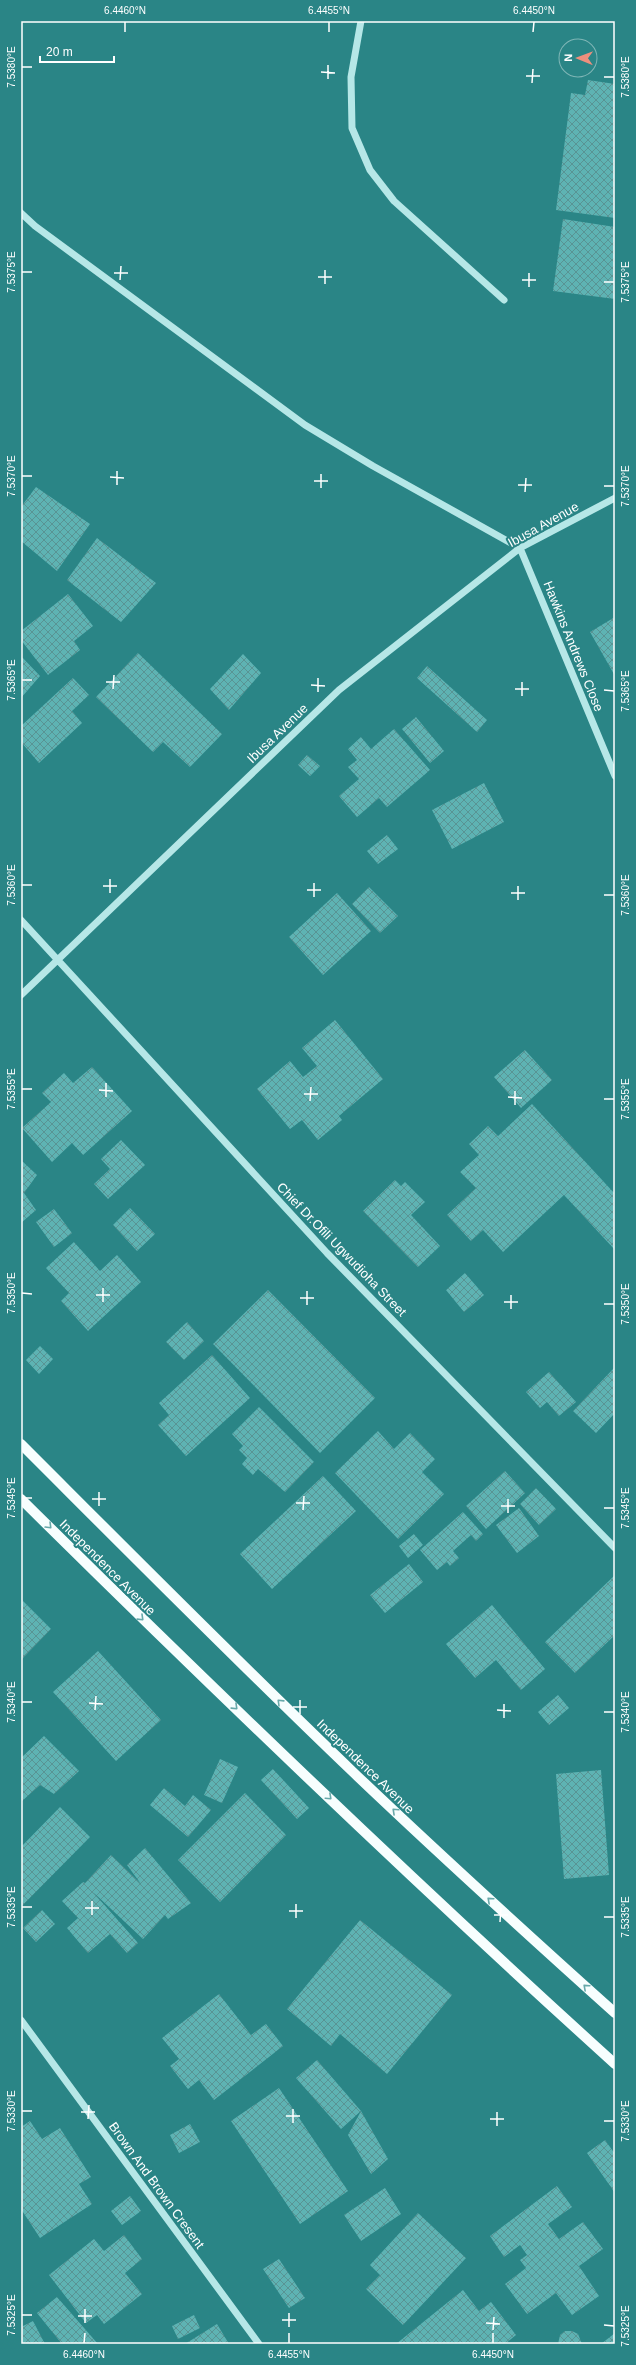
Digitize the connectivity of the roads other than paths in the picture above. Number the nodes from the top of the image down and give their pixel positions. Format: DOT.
graph roads {
  1 [pos="361,21"];
  2 [pos="21,213"];
  3 [pos="504,300"];
  4 [pos="615,498"];
  5 [pos="520,548"];
  6 [pos="615,776"];
  7 [pos="21,920"];
  8 [pos="58,960"];
  9 [pos="21,995"];
  10 [pos="21,1444"];
  11 [pos="21,1499"];
  12 [pos="615,1548"];
  13 [pos="615,2013"];
  14 [pos="21,2020"];
  15 [pos="615,2064"];
  16 [pos="259,2344"];
  1 -- 3 [label="street"];
  2 -- 5 [label="street"];
  4 -- 5 [label="street, Ibusa Avenue"];
  5 -- 6 [label="street, Hawkins Andrews Close"];
  5 -- 8 [label="street, Ibusa Avenue"];
  7 -- 8 [label="street"];
  8 -- 9 [label="street, Ibusa Avenue"];
  8 -- 12 [label="street, Chief Dr.Ofili Ugwudioha Street"];
  13 -- 10 [label="main road, Independence Avenue, one-way"];
  11 -- 15 [label="main road, Independence Avenue, one-way"];
  14 -- 16 [label="street, Brown And Brown Cresent"];
}
